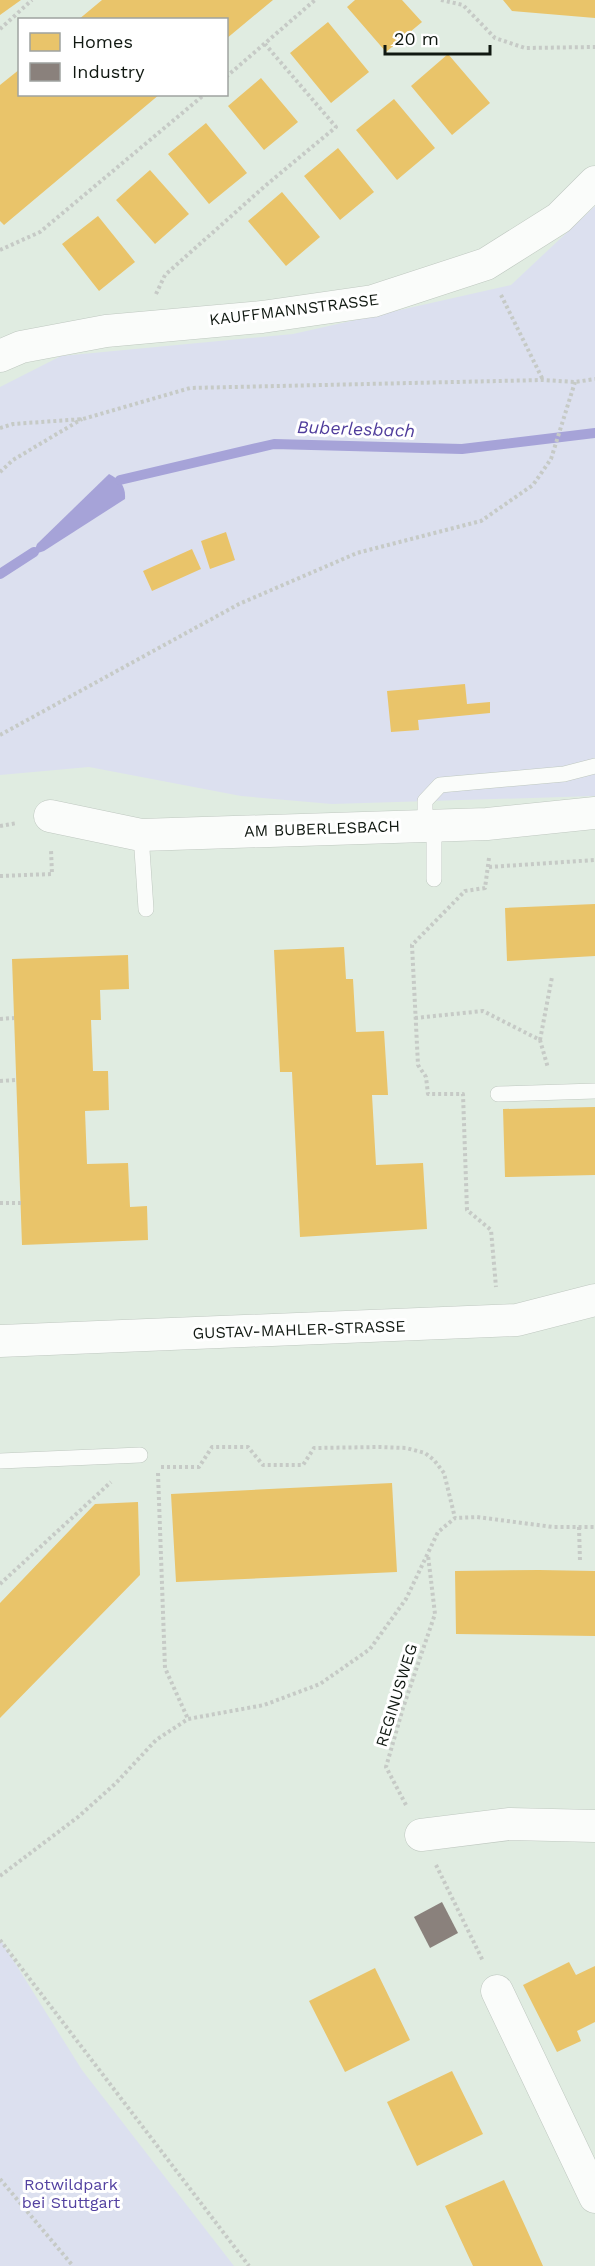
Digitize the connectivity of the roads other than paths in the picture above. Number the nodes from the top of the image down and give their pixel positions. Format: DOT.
graph roads {
  1 [pos="595,182"];
  2 [pos="0,356"];
  3 [pos="595,766"];
  4 [pos="595,813"];
  5 [pos="50,816"];
  6 [pos="429,825"];
  7 [pos="141,835"];
  8 [pos="434,879"];
  9 [pos="146,909"];
  10 [pos="595,1091"];
  11 [pos="498,1094"];
  12 [pos="595,1300"];
  13 [pos="0,1341"];
  14 [pos="140,1455"];
  15 [pos="0,1461"];
  16 [pos="595,1826"];
  17 [pos="421,1835"];
  18 [pos="497,1992"];
  19 [pos="595,2197"];
  1 -- 2 [label="street, KAUFFMANNSTRASSE"];
  3 -- 6 [label="lane"];
  4 -- 6 [label="street, AM BUBERLESBACH"];
  5 -- 7 [label="street, AM BUBERLESBACH"];
  6 -- 7 [label="street, AM BUBERLESBACH"];
  6 -- 8 [label="lane"];
  7 -- 9 [label="lane"];
  10 -- 11 [label="lane"];
  12 -- 13 [label="street, GUSTAV-MAHLER-STRASSE"];
  14 -- 15 [label="lane"];
  16 -- 17 [label="street"];
  18 -- 19 [label="street"];
}
